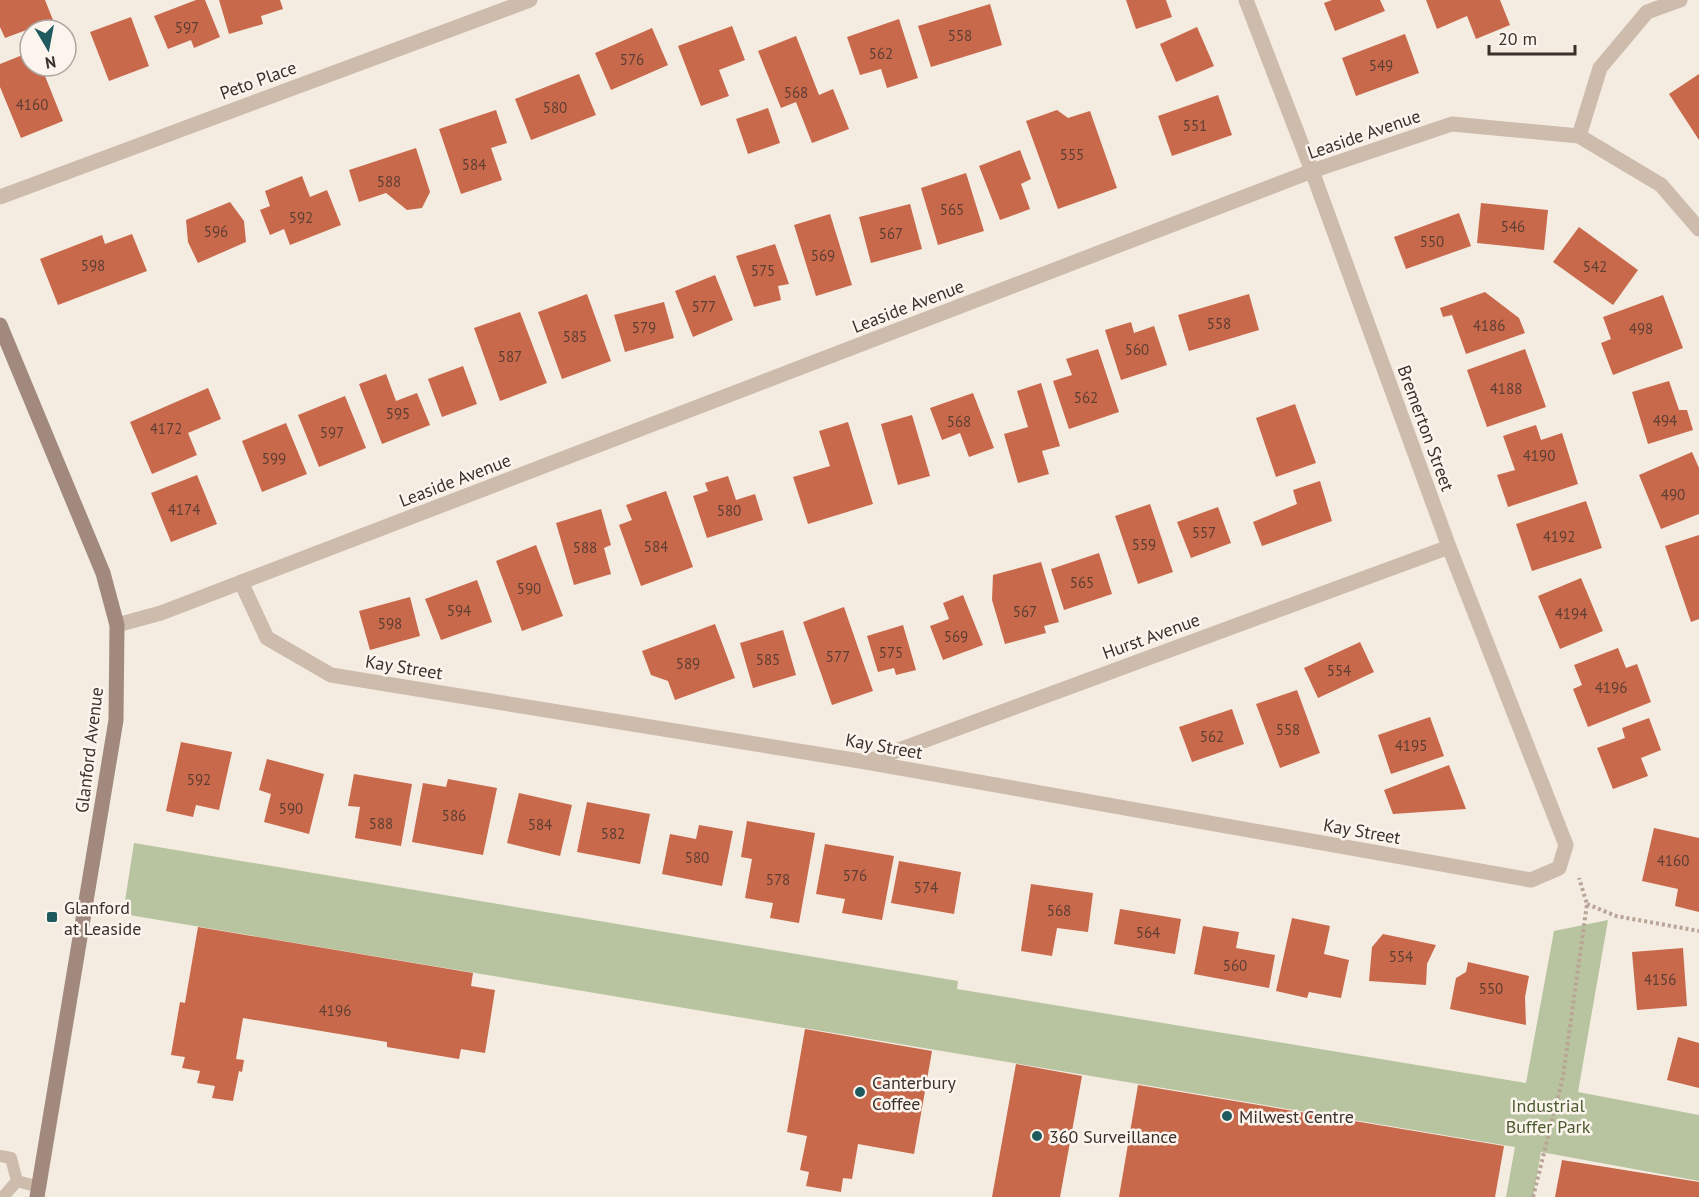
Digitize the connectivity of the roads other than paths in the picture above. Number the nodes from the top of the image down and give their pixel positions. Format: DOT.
graph roads {
  1 [pos="530,0"];
  2 [pos="1246,0"];
  3 [pos="1680,0"];
  4 [pos="1578,135"];
  5 [pos="1312,171"];
  6 [pos="0,197"];
  7 [pos="1699,229"];
  8 [pos="0,325"];
  9 [pos="1449,547"];
  10 [pos="241,582"];
  11 [pos="117,625"];
  12 [pos="866,762"];
  13 [pos="1559,868"];
  14 [pos="0,1156"];
  15 [pos="17,1181"];
  16 [pos="38,1192"];
  17 [pos="3,1197"];
  1 -- 6 [label="street, Peto Place"];
  2 -- 5 [label="street, Bremerton Street"];
  3 -- 4 [label="street"];
  4 -- 5 [label="street, Leaside Avenue"];
  4 -- 7 [label="street, Leaside Avenue"];
  5 -- 9 [label="street, Bremerton Street"];
  5 -- 10 [label="street, Leaside Avenue"];
  8 -- 11 [label="main road, Glanford Avenue"];
  9 -- 12 [label="street, Hurst Avenue"];
  9 -- 13 [label="street, Bremerton Street"];
  10 -- 11 [label="street, Leaside Avenue"];
  10 -- 12 [label="street, Kay Street"];
  11 -- 16 [label="main road, Glanford Avenue"];
  12 -- 13 [label="street, Kay Street"];
  14 -- 15 [label="lane"];
  15 -- 16 [label="lane"];
  15 -- 17 [label="lane"];
}
